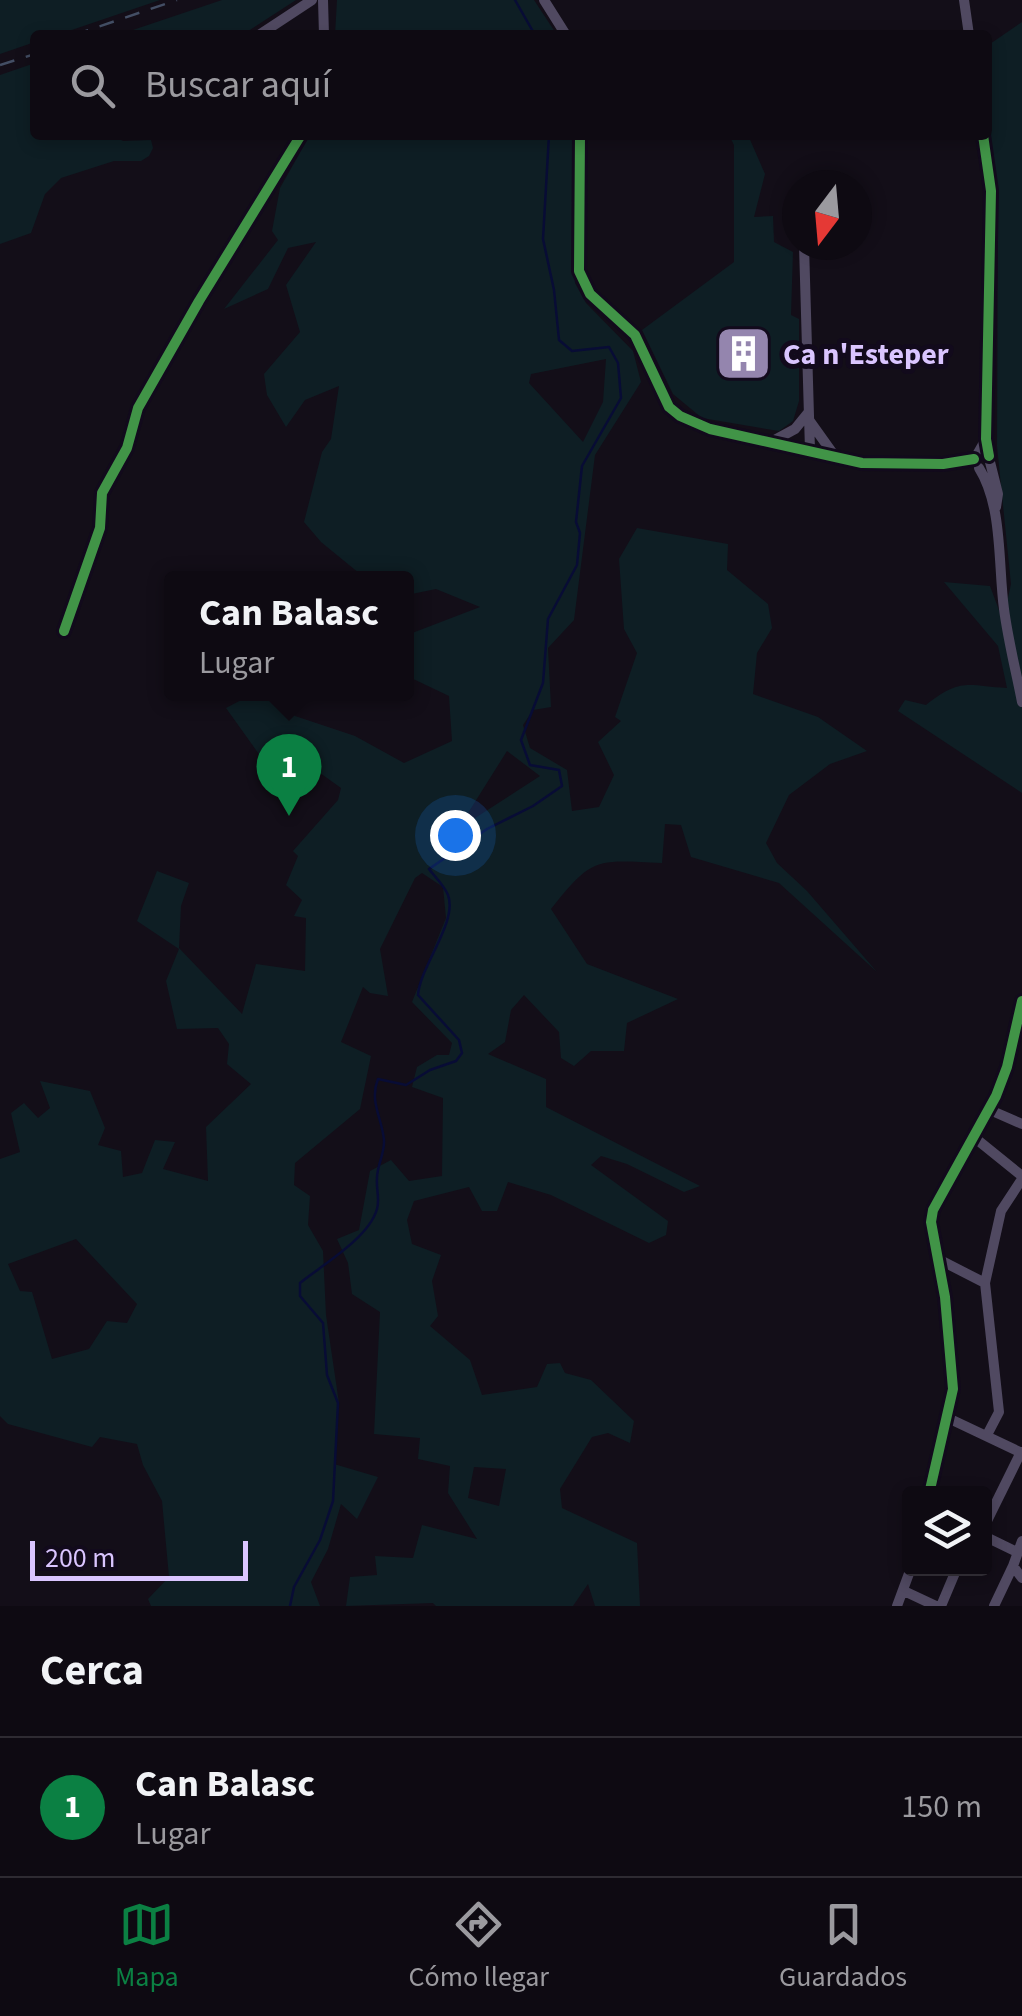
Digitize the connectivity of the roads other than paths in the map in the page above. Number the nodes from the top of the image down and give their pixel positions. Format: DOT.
graph roads {
  1 [pos="312,0"];
  2 [pos="323,0"];
  3 [pos="544,0"];
  4 [pos="964,0"];
  5 [pos="267,30"];
  6 [pos="324,30"];
  7 [pos="563,30"];
  8 [pos="967,30"];
  9 [pos="298,140"];
  10 [pos="580,140"];
  11 [pos="984,140"];
  12 [pos="804,260"];
  13 [pos="807,417"];
  14 [pos="771,442"];
  15 [pos="807,450"];
  16 [pos="834,456"];
  17 [pos="981,461"];
  18 [pos="64,632"];
  19 [pos="1022,702"];
  20 [pos="1022,1001"];
  21 [pos="1010,1054"];
  22 [pos="1022,1059"];
  23 [pos="990,1110"];
  24 [pos="1022,1124"];
  25 [pos="975,1138"];
  26 [pos="1022,1178"];
  27 [pos="938,1259"];
  28 [pos="985,1283"];
  29 [pos="948,1418"];
  30 [pos="987,1435"];
  31 [pos="1022,1452"];
  32 [pos="931,1486"];
  33 [pos="992,1511"];
  34 [pos="992,1538"];
  35 [pos="1020,1546"];
  36 [pos="1013,1566"];
  37 [pos="909,1576"];
  38 [pos="953,1576"];
  39 [pos="1022,1578"];
  40 [pos="904,1591"];
  41 [pos="897,1606"];
  42 [pos="938,1606"];
  43 [pos="994,1606"];
  1 -- 5 [label="street"];
  2 -- 6 [label="street"];
  3 -- 7 [label="street"];
  4 -- 8 [label="street"];
  9 -- 18 [label="street"];
  10 -- 14 [label="street"];
  11 -- 17 [label="street"];
  12 -- 13 [label="street"];
  13 -- 14 [label="street"];
  13 -- 15 [label="street"];
  13 -- 16 [label="street"];
  14 -- 15 [label="street"];
  15 -- 16 [label="street"];
  16 -- 17 [label="street"];
  17 -- 19 [label="street"];
  20 -- 21 [label="street"];
  21 -- 22 [label="street"];
  21 -- 23 [label="street"];
  23 -- 24 [label="street"];
  23 -- 25 [label="street"];
  25 -- 26 [label="street"];
  25 -- 27 [label="street"];
  26 -- 28 [label="street"];
  27 -- 28 [label="street"];
  27 -- 29 [label="street"];
  28 -- 30 [label="street"];
  29 -- 30 [label="street"];
  29 -- 32 [label="street"];
  30 -- 31 [label="street"];
  31 -- 33 [label="street"];
  34 -- 35 [label="street"];
  35 -- 36 [label="street"];
  36 -- 39 [label="street"];
  36 -- 43 [label="street"];
  37 -- 40 [label="street"];
  38 -- 42 [label="street"];
  40 -- 41 [label="street"];
  40 -- 42 [label="street"];
}
